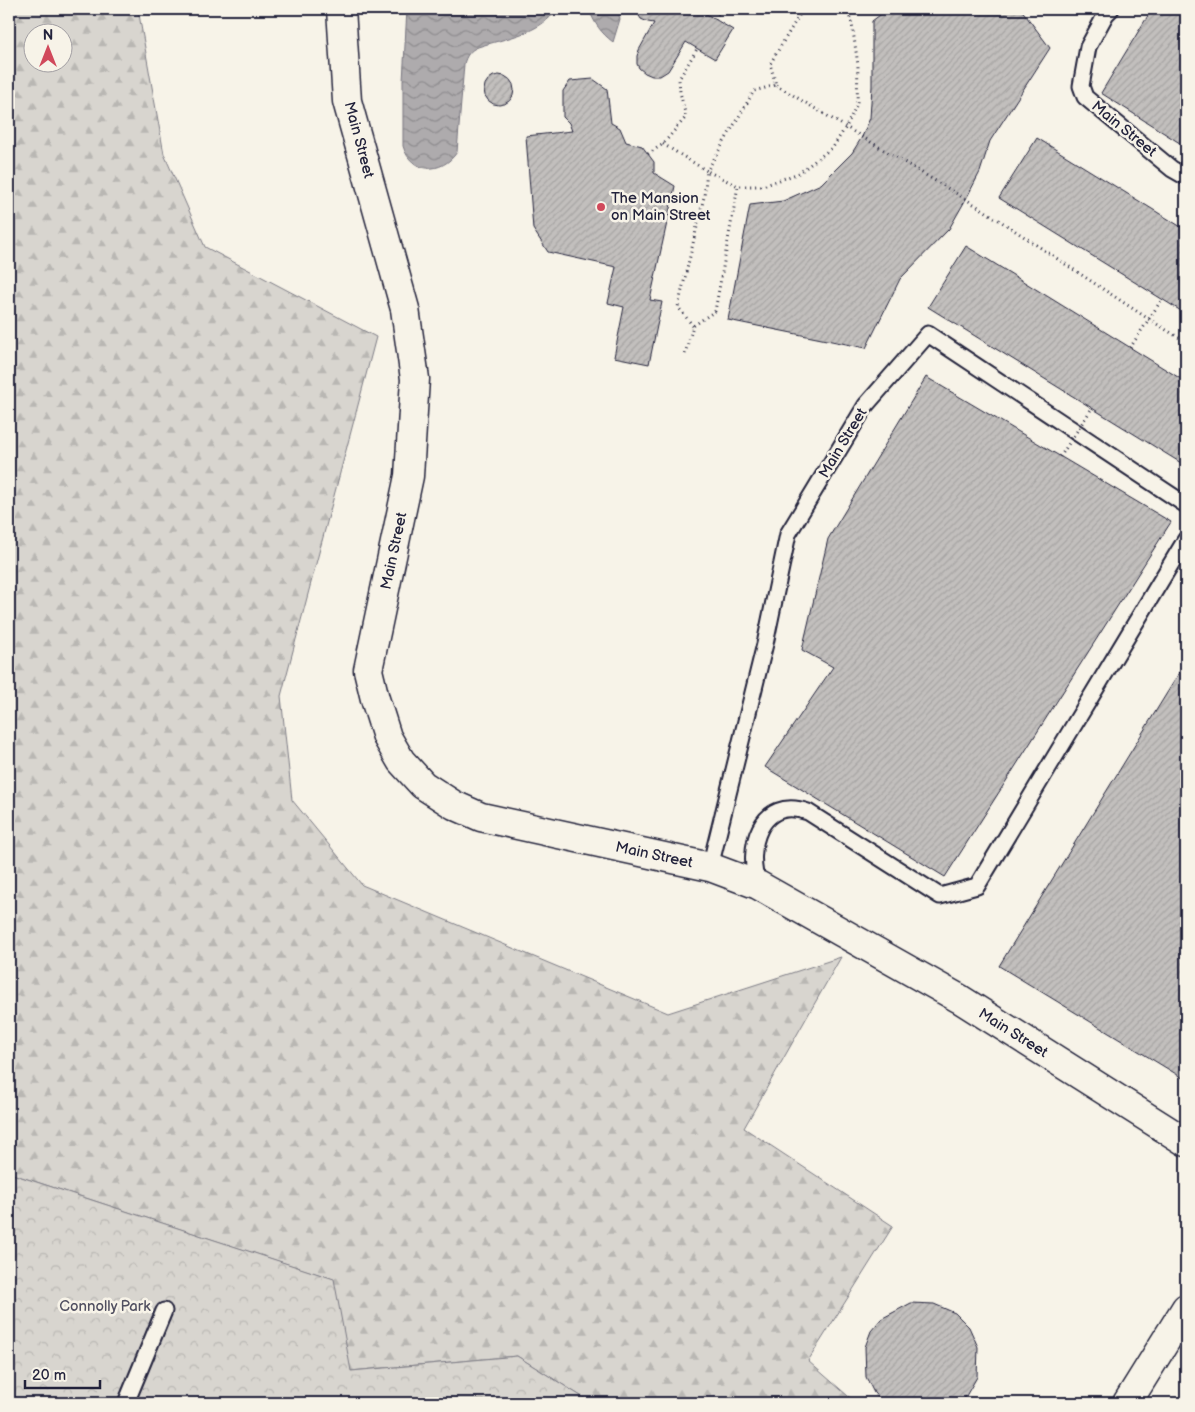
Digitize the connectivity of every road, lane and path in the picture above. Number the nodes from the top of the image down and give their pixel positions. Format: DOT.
graph roads {
  1 [pos="342,9"];
  2 [pos="721,9"];
  3 [pos="803,9"];
  4 [pos="847,9"];
  5 [pos="1106,11"];
  6 [pos="715,19"];
  7 [pos="697,49"];
  8 [pos="776,85"];
  9 [pos="846,127"];
  10 [pos="663,144"];
  11 [pos="648,154"];
  12 [pos="707,171"];
  13 [pos="1186,177"];
  14 [pos="738,186"];
  15 [pos="1162,299"];
  16 [pos="693,326"];
  17 [pos="1186,342"];
  18 [pos="1130,348"];
  19 [pos="685,354"];
  20 [pos="1092,408"];
  21 [pos="1060,457"];
  22 [pos="1186,505"];
  23 [pos="1186,539"];
  24 [pos="710,868"];
  25 [pos="758,885"];
  26 [pos="1186,1142"];
  27 [pos="1186,1308"];
  28 [pos="164,1311"];
  29 [pos="126,1403"];
  30 [pos="1127,1403"];
  1 -- 24 [label="street, Main Street"];
  2 -- 6 [label="path"];
  3 -- 8 [label="path"];
  4 -- 9 [label="path"];
  5 -- 13 [label="lane, Main Street"];
  7 -- 10 [label="path"];
  8 -- 9 [label="path"];
  8 -- 12 [label="path"];
  9 -- 14 [label="path"];
  9 -- 17 [label="path"];
  10 -- 11 [label="path"];
  10 -- 12 [label="path"];
  12 -- 14 [label="path"];
  12 -- 16 [label="path"];
  14 -- 16 [label="path"];
  15 -- 18 [label="path, bridge"];
  16 -- 19 [label="path"];
  20 -- 21 [label="path, bridge"];
  22 -- 24 [label="lane, Main Street"];
  23 -- 25 [label="lane"];
  24 -- 25 [label="street, Main Street"];
  25 -- 26 [label="street, Main Street"];
  27 -- 30 [label="street"];
  28 -- 29 [label="lane"];
}
